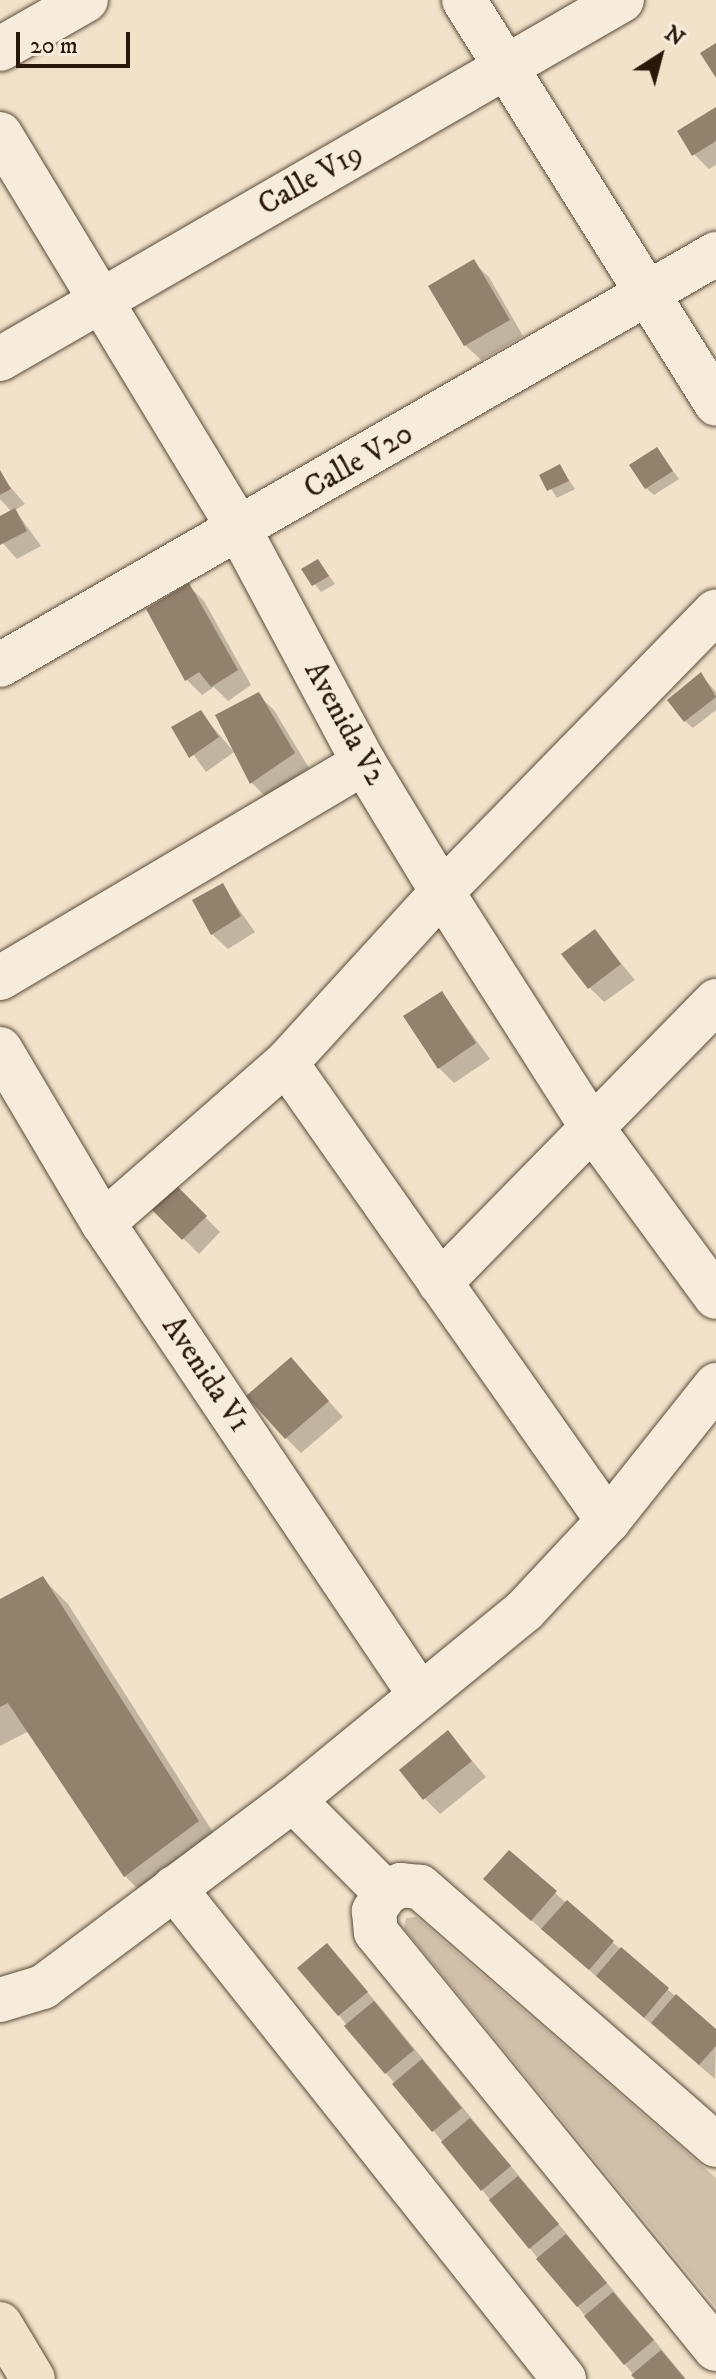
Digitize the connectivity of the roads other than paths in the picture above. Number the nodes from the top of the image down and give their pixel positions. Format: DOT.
graph roads {
  1 [pos="86,0"];
  2 [pos="464,0"];
  3 [pos="622,0"];
  4 [pos="0,49"];
  5 [pos="504,69"];
  6 [pos="0,134"];
  7 [pos="716,254"];
  8 [pos="644,296"];
  9 [pos="103,301"];
  10 [pos="0,359"];
  11 [pos="716,404"];
  12 [pos="240,531"];
  13 [pos="716,611"];
  14 [pos="0,665"];
  15 [pos="364,763"];
  16 [pos="442,892"];
  17 [pos="0,978"];
  18 [pos="716,1001"];
  19 [pos="0,1049"];
  20 [pos="286,1063"];
  21 [pos="593,1129"];
  22 [pos="103,1223"];
  23 [pos="440,1283"];
  24 [pos="716,1297"];
  25 [pos="716,1385"];
  26 [pos="608,1521"];
  27 [pos="420,1695"];
  28 [pos="293,1800"];
  29 [pos="174,1888"];
  30 [pos="386,1893"];
  31 [pos="0,2000"];
  32 [pos="716,2145"];
  33 [pos="0,2324"];
  34 [pos="716,2349"];
  35 [pos="33,2379"];
  36 [pos="564,2379"];
  1 -- 4 [label="street"];
  2 -- 5 [label="street"];
  3 -- 5 [label="street, Calle V19"];
  5 -- 8 [label="street"];
  5 -- 9 [label="street, Calle V19"];
  6 -- 9 [label="street, Avenida V2"];
  7 -- 8 [label="street, Calle V20"];
  8 -- 11 [label="street"];
  8 -- 12 [label="street, Calle V20"];
  9 -- 10 [label="street, Calle V19"];
  9 -- 12 [label="street, Avenida V2"];
  12 -- 14 [label="street, Calle V20"];
  12 -- 15 [label="street, Avenida V2"];
  13 -- 16 [label="street"];
  15 -- 16 [label="street, Avenida V2"];
  15 -- 17 [label="street"];
  16 -- 20 [label="street"];
  16 -- 21 [label="street, Avenida V2"];
  18 -- 21 [label="street"];
  19 -- 22 [label="street, Avenida V1"];
  20 -- 22 [label="street"];
  20 -- 23 [label="street"];
  21 -- 23 [label="street"];
  21 -- 24 [label="street, Avenida V2"];
  22 -- 27 [label="street, Avenida V1"];
  23 -- 26 [label="street"];
  25 -- 26 [label="street"];
  26 -- 27 [label="street"];
  27 -- 28 [label="street"];
  28 -- 29 [label="street"];
  28 -- 30 [label="street"];
  29 -- 31 [label="street"];
  29 -- 36 [label="street"];
  30 -- 32 [label="street"];
  30 -- 34 [label="street"];
  33 -- 35 [label="highway"];
}
